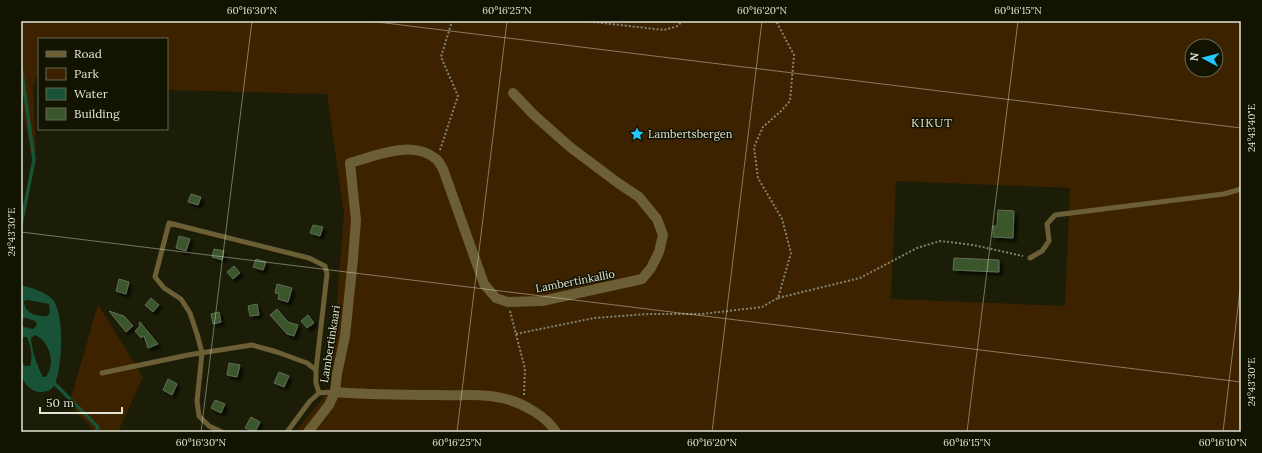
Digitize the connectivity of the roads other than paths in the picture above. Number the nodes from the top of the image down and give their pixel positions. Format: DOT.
graph roads {
  1 [pos="513,93"];
  2 [pos="437,159"];
  3 [pos="1241,189"];
  4 [pos="1030,258"];
  5 [pos="202,353"];
  6 [pos="316,370"];
  7 [pos="102,373"];
  8 [pos="319,393"];
  9 [pos="334,394"];
  10 [pos="222,432"];
  11 [pos="287,432"];
  12 [pos="308,432"];
  13 [pos="556,432"];
  1 -- 2 [label="street, Lambertinkallio"];
  2 -- 9 [label="street, Lambertinkaari"];
  3 -- 4 [label="lane"];
  5 -- 6 [label="lane"];
  5 -- 6 [label="lane"];
  5 -- 7 [label="lane"];
  5 -- 10 [label="lane"];
  6 -- 8 [label="lane"];
  8 -- 9 [label="lane"];
  8 -- 11 [label="lane"];
  9 -- 12 [label="street"];
  9 -- 13 [label="street, Lambertinkaari"];
}
